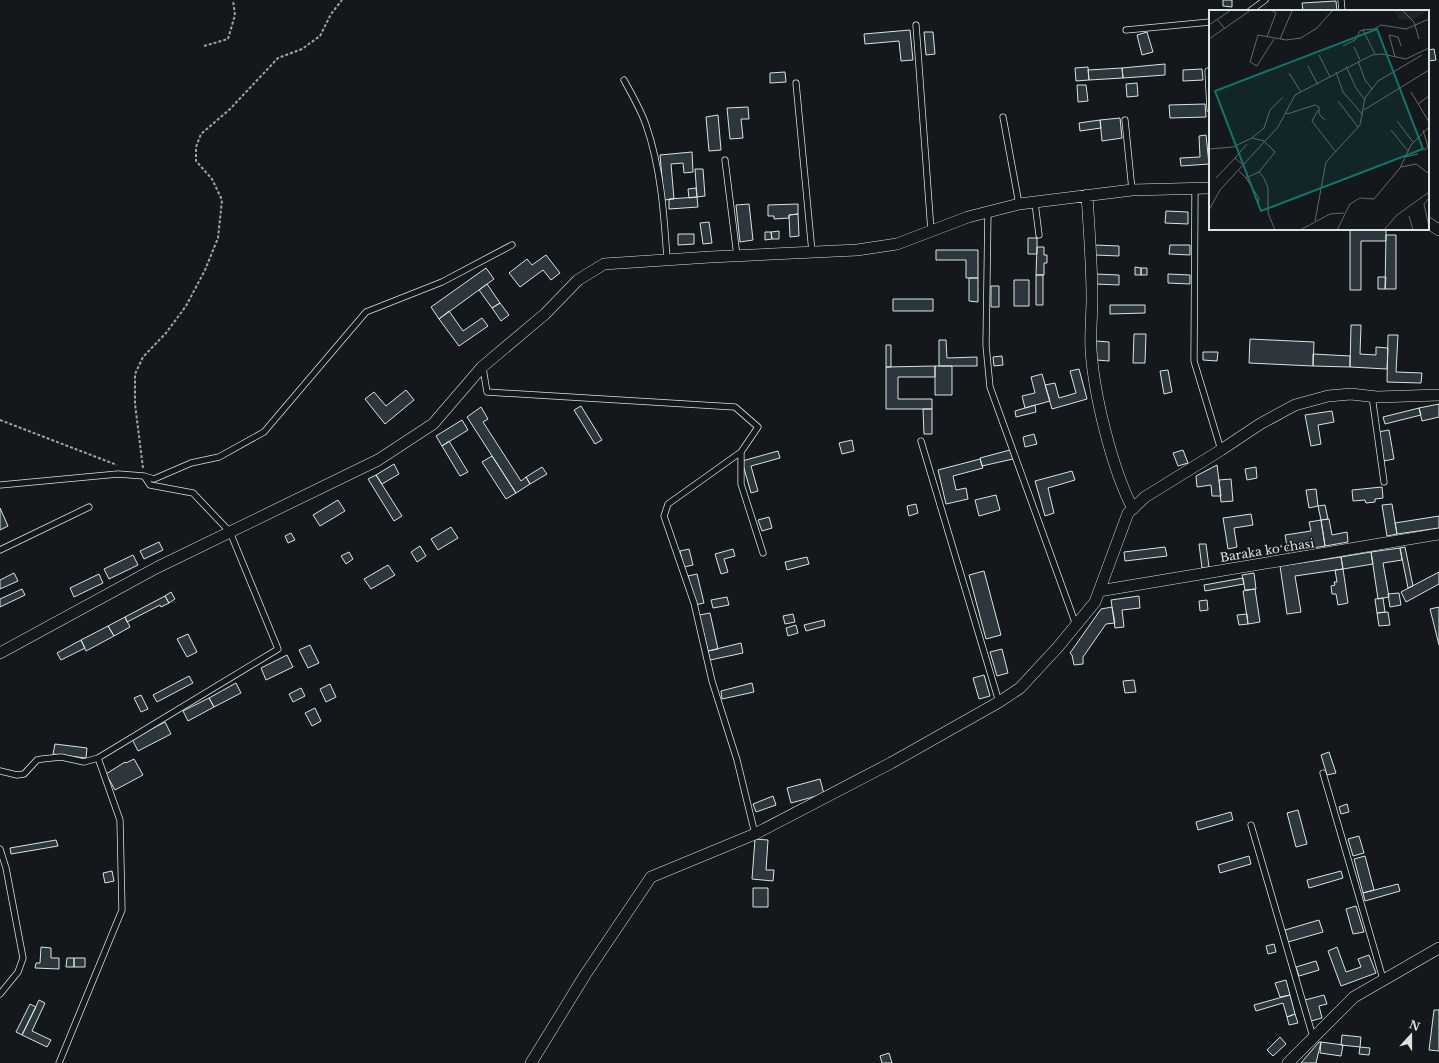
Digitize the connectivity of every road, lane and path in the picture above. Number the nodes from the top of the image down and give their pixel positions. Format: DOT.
graph roads {
  1 [pos="233,0"];
  2 [pos="342,0"];
  3 [pos="1266,0"];
  4 [pos="1341,0"];
  5 [pos="1251,10"];
  6 [pos="1342,10"];
  7 [pos="1209,22"];
  8 [pos="916,25"];
  9 [pos="1126,30"];
  10 [pos="204,46"];
  11 [pos="1208,71"];
  12 [pos="624,80"];
  13 [pos="796,83"];
  14 [pos="1209,90"];
  15 [pos="1003,117"];
  16 [pos="1125,120"];
  17 [pos="725,160"];
  18 [pos="1195,188"];
  19 [pos="1209,188"];
  20 [pos="1132,190"];
  21 [pos="1087,195"];
  22 [pos="1035,203"];
  23 [pos="1019,204"];
  24 [pos="988,211"];
  25 [pos="1429,224"];
  26 [pos="1439,230"];
  27 [pos="931,231"];
  28 [pos="1039,235"];
  29 [pos="512,245"];
  30 [pos="812,252"];
  31 [pos="737,256"];
  32 [pos="667,259"];
  33 [pos="482,367"];
  34 [pos="1439,395"];
  35 [pos="1372,396"];
  36 [pos="0,420"];
  37 [pos="921,441"];
  38 [pos="1221,450"];
  39 [pos="741,452"];
  40 [pos="120,466"];
  41 [pos="144,476"];
  42 [pos="1384,482"];
  43 [pos="0,485"];
  44 [pos="89,507"];
  45 [pos="1133,509"];
  46 [pos="230,532"];
  47 [pos="1439,534"];
  48 [pos="0,550"];
  49 [pos="763,553"];
  50 [pos="1099,591"];
  51 [pos="1076,625"];
  52 [pos="0,653"];
  53 [pos="999,702"];
  54 [pos="98,758"];
  55 [pos="0,770"];
  56 [pos="1323,773"];
  57 [pos="1251,825"];
  58 [pos="755,834"];
  59 [pos="0,849"];
  60 [pos="1439,948"];
  61 [pos="1383,979"];
  62 [pos="0,994"];
  63 [pos="1313,1037"];
  64 [pos="59,1063"];
  65 [pos="531,1063"];
  66 [pos="1288,1063"];
  1 -- 10 [label="path"];
  2 -- 41 [label="path"];
  3 -- 5 [label="lane"];
  4 -- 6 [label="lane"];
  7 -- 9 [label="lane"];
  8 -- 27 [label="lane"];
  11 -- 14 [label="lane"];
  12 -- 32 [label="lane"];
  13 -- 30 [label="lane"];
  15 -- 23 [label="lane"];
  16 -- 20 [label="lane"];
  17 -- 31 [label="lane"];
  18 -- 19 [label="street"];
  18 -- 20 [label="street"];
  18 -- 38 [label="lane"];
  20 -- 21 [label="street"];
  21 -- 22 [label="street"];
  21 -- 45 [label="street"];
  22 -- 23 [label="street"];
  22 -- 28 [label="lane"];
  23 -- 24 [label="street"];
  24 -- 27 [label="street"];
  24 -- 51 [label="lane"];
  25 -- 26 [label="street"];
  27 -- 30 [label="street"];
  29 -- 41 [label="lane"];
  30 -- 31 [label="street"];
  31 -- 32 [label="street"];
  32 -- 33 [label="street"];
  33 -- 39 [label="lane"];
  33 -- 46 [label="street"];
  34 -- 35 [label="street"];
  35 -- 38 [label="street"];
  35 -- 42 [label="lane"];
  36 -- 40 [label="path"];
  37 -- 53 [label="lane"];
  38 -- 45 [label="street"];
  39 -- 49 [label="lane"];
  39 -- 58 [label="lane"];
  41 -- 43 [label="lane"];
  41 -- 46 [label="lane"];
  44 -- 48 [label="lane"];
  45 -- 50 [label="street"];
  46 -- 52 [label="street"];
  46 -- 54 [label="lane"];
  47 -- 50 [label="street, Baraka koʻchasi"];
  50 -- 51 [label="street"];
  51 -- 53 [label="street"];
  53 -- 58 [label="street"];
  54 -- 55 [label="lane"];
  54 -- 64 [label="lane"];
  56 -- 61 [label="lane"];
  57 -- 63 [label="lane"];
  58 -- 65 [label="street"];
  59 -- 62 [label="lane"];
  60 -- 61 [label="street"];
  61 -- 63 [label="street"];
  63 -- 66 [label="street"];
}
